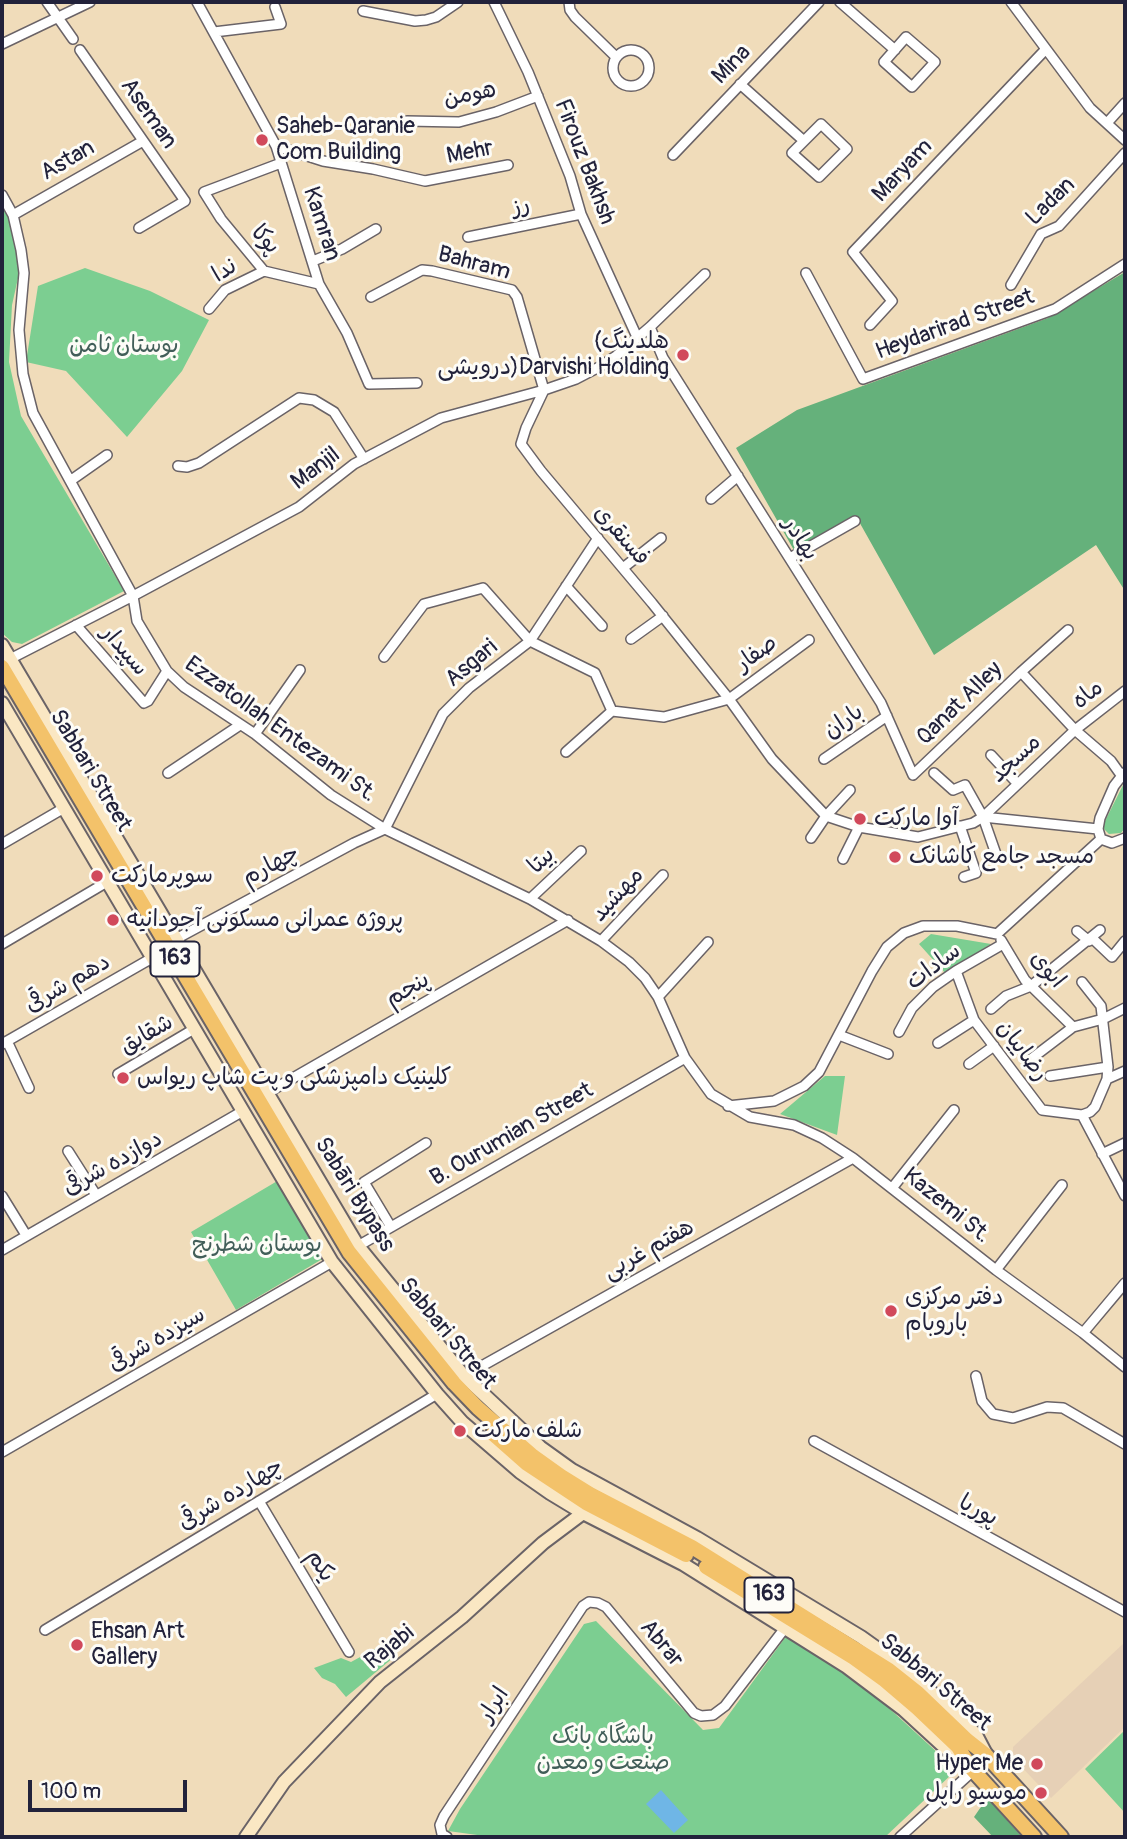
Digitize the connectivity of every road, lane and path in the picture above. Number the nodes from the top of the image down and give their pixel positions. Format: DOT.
graph roads {
  1 [pos="47,2"];
  2 [pos="90,2"];
  3 [pos="197,2"];
  4 [pos="458,2"];
  5 [pos="494,2"];
  6 [pos="569,2"];
  7 [pos="819,2"];
  8 [pos="840,2"];
  9 [pos="1011,2"];
  10 [pos="275,7"];
  11 [pos="363,11"];
  12 [pos="58,18"];
  13 [pos="214,32"];
  14 [pos="73,39"];
  15 [pos="2,44"];
  16 [pos="1046,49"];
  17 [pos="80,50"];
  18 [pos="895,50"];
  19 [pos="615,56"];
  20 [pos="740,84"];
  21 [pos="538,96"];
  22 [pos="1125,103"];
  23 [pos="407,121"];
  24 [pos="1107,123"];
  25 [pos="1125,140"];
  26 [pos="143,141"];
  27 [pos="804,141"];
  28 [pos="276,146"];
  29 [pos="1125,153"];
  30 [pos="673,155"];
  31 [pos="281,163"];
  32 [pos="508,165"];
  33 [pos="2,195"];
  34 [pos="581,214"];
  35 [pos="13,215"];
  36 [pos="139,228"];
  37 [pos="376,229"];
  38 [pos="468,237"];
  39 [pos="313,261"];
  40 [pos="1125,264"];
  41 [pos="264,271"];
  42 [pos="806,273"];
  43 [pos="705,274"];
  44 [pos="320,284"];
  45 [pos="1010,285"];
  46 [pos="371,297"];
  47 [pos="209,309"];
  48 [pos="870,325"];
  49 [pos="650,327"];
  50 [pos="637,337"];
  51 [pos="417,383"];
  52 [pos="544,390"];
  53 [pos="107,455"];
  54 [pos="364,459"];
  55 [pos="178,466"];
  56 [pos="737,476"];
  57 [pos="70,481"];
  58 [pos="711,499"];
  59 [pos="855,521"];
  60 [pos="598,538"];
  61 [pos="661,538"];
  62 [pos="790,558"];
  63 [pos="623,568"];
  64 [pos="566,586"];
  65 [pos="133,596"];
  66 [pos="663,616"];
  67 [pos="76,625"];
  68 [pos="602,626"];
  69 [pos="1068,630"];
  70 [pos="631,639"];
  71 [pos="808,640"];
  72 [pos="530,641"];
  73 [pos="2,645"];
  74 [pos="384,657"];
  75 [pos="6,663"];
  76 [pos="300,670"];
  77 [pos="167,671"];
  78 [pos="1021,672"];
  79 [pos="2,684"];
  80 [pos="1125,691"];
  81 [pos="729,699"];
  82 [pos="2,703"];
  83 [pos="612,711"];
  84 [pos="887,716"];
  85 [pos="240,725"];
  86 [pos="1075,730"];
  87 [pos="255,734"];
  88 [pos="566,752"];
  89 [pos="991,755"];
  90 [pos="824,759"];
  91 [pos="168,773"];
  92 [pos="933,773"];
  93 [pos="1123,774"];
  94 [pos="913,775"];
  95 [pos="1017,783"];
  96 [pos="850,790"];
  97 [pos="64,808"];
  98 [pos="826,816"];
  99 [pos="982,817"];
  100 [pos="960,826"];
  101 [pos="859,827"];
  102 [pos="385,829"];
  103 [pos="1099,834"];
  104 [pos="811,838"];
  105 [pos="1125,838"];
  106 [pos="2,844"];
  107 [pos="581,851"];
  108 [pos="997,857"];
  109 [pos="843,859"];
  110 [pos="663,875"];
  111 [pos="964,877"];
  112 [pos="107,882"];
  113 [pos="530,898"];
  114 [pos="568,920"];
  115 [pos="1100,930"];
  116 [pos="1077,931"];
  117 [pos="997,934"];
  118 [pos="176,939"];
  119 [pos="1090,940"];
  120 [pos="601,941"];
  121 [pos="1125,941"];
  122 [pos="708,942"];
  123 [pos="2,944"];
  124 [pos="1003,944"];
  125 [pos="152,958"];
  126 [pos="956,971"];
  127 [pos="1082,982"];
  128 [pos="1031,986"];
  129 [pos="658,997"];
  130 [pos="1125,1008"];
  131 [pos="991,1009"];
  132 [pos="1103,1019"];
  133 [pos="974,1020"];
  134 [pos="1073,1027"];
  135 [pos="194,1029"];
  136 [pos="899,1032"];
  137 [pos="839,1035"];
  138 [pos="4,1043"];
  139 [pos="938,1044"];
  140 [pos="994,1046"];
  141 [pos="888,1054"];
  142 [pos="685,1058"];
  143 [pos="1027,1062"];
  144 [pos="969,1064"];
  145 [pos="1108,1067"];
  146 [pos="1125,1071"];
  147 [pos="118,1074"];
  148 [pos="1051,1076"];
  149 [pos="1107,1079"];
  150 [pos="29,1088"];
  151 [pos="267,1093"];
  152 [pos="728,1106"];
  153 [pos="954,1110"];
  154 [pos="243,1111"];
  155 [pos="1083,1119"];
  156 [pos="426,1143"];
  157 [pos="1125,1143"];
  158 [pos="68,1151"];
  159 [pos="1102,1154"];
  160 [pos="853,1158"];
  161 [pos="1062,1185"];
  162 [pos="892,1187"];
  163 [pos="96,1195"];
  164 [pos="2,1196"];
  165 [pos="1125,1196"];
  166 [pos="391,1227"];
  167 [pos="26,1235"];
  168 [pos="2,1250"];
  169 [pos="345,1254"];
  170 [pos="996,1270"];
  171 [pos="1125,1283"];
  172 [pos="1083,1333"];
  173 [pos="1125,1367"];
  174 [pos="976,1376"];
  175 [pos="450,1385"];
  176 [pos="814,1441"];
  177 [pos="1125,1444"];
  178 [pos="2,1452"];
  179 [pos="258,1501"];
  180 [pos="583,1513"];
  181 [pos="1125,1612"];
  182 [pos="785,1628"];
  183 [pos="45,1630"];
  184 [pos="349,1652"];
  185 [pos="972,1769"];
  186 [pos="1031,1804"];
  187 [pos="1016,1817"];
  188 [pos="246,1837"];
  189 [pos="447,1837"];
  190 [pos="900,1837"];
  191 [pos="1034,1837"];
  192 [pos="1061,1837"];
  1 -- 12 [label="street"];
  2 -- 12 [label="street"];
  3 -- 13 [label="street, Kamran"];
  4 -- 11 [label="street"];
  5 -- 21 [label="street, Firouz Bakhsh"];
  6 -- 19 [label="street"];
  7 -- 20 [label="street, Mina"];
  8 -- 18 [label="street"];
  9 -- 16 [label="street"];
  10 -- 13 [label="street"];
  12 -- 14 [label="street"];
  12 -- 15 [label="street"];
  13 -- 28 [label="street, Kamran"];
  16 -- 24 [label="street"];
  16 -- 48 [label="street, Maryam"];
  17 -- 26 [label="street, Aseman"];
  18 -- 18 [label="street"];
  19 -- 19 [label="street"];
  20 -- 27 [label="street"];
  20 -- 30 [label="street, Mina"];
  21 -- 23 [label="street, هومن"];
  21 -- 34 [label="street, Firouz Bakhsh"];
  22 -- 24 [label="street"];
  24 -- 25 [label="street"];
  26 -- 35 [label="street, Astan"];
  26 -- 36 [label="street, Aseman"];
  27 -- 27 [label="street"];
  28 -- 31 [label="street, Kamran"];
  28 -- 32 [label="street, Mehr"];
  29 -- 45 [label="street, Ladan"];
  31 -- 39 [label="street, Kamran"];
  31 -- 41 [label="street, پوکا"];
  33 -- 35 [label="street, Ezzatollah Entezami St."];
  34 -- 38 [label="street, رز"];
  34 -- 50 [label="street, Firouz Bakhsh"];
  35 -- 57 [label="street, Ezzatollah Entezami St."];
  37 -- 39 [label="street"];
  39 -- 44 [label="street, Kamran"];
  40 -- 42 [label="street, Heydarirad Street"];
  41 -- 44 [label="street, پوکا"];
  41 -- 47 [label="street, ندا"];
  43 -- 49 [label="street"];
  44 -- 51 [label="street, Kamran"];
  46 -- 52 [label="street, Bahram"];
  49 -- 50 [label="street, Manjil"];
  49 -- 56 [label="street, بهادر"];
  50 -- 52 [label="street, Manjil"];
  52 -- 54 [label="street, Manjil"];
  52 -- 60 [label="street, فسنقری"];
  53 -- 57 [label="street"];
  54 -- 55 [label="street"];
  54 -- 65 [label="street, Manjil"];
  56 -- 58 [label="street"];
  56 -- 62 [label="street, بهادر"];
  57 -- 65 [label="street, Ezzatollah Entezami St."];
  59 -- 62 [label="street"];
  60 -- 63 [label="street, فسنقری"];
  60 -- 64 [label="street, Asgari"];
  61 -- 63 [label="street"];
  62 -- 84 [label="street, بهادر"];
  63 -- 66 [label="street, فسنقری"];
  64 -- 68 [label="street"];
  64 -- 72 [label="street, Asgari"];
  65 -- 67 [label="street, Manjil"];
  65 -- 77 [label="street, Ezzatollah Entezami St."];
  66 -- 70 [label="street"];
  66 -- 81 [label="street, فسنقری"];
  67 -- 75 [label="street, Manjil"];
  67 -- 77 [label="street, سپیدار"];
  69 -- 78 [label="street"];
  71 -- 81 [label="street, صفار"];
  72 -- 74 [label="street"];
  72 -- 83 [label="street"];
  72 -- 102 [label="street, Asgari"];
  73 -- 75 [label="main road, Sabāri Bypass"];
  75 -- 118 [label="main road, Sabāri Bypass"];
  75 -- 169 [label="main road, Sabbari Street / 163"];
  76 -- 87 [label="street"];
  77 -- 85 [label="street, Ezzatollah Entezami St."];
  78 -- 86 [label="street, Qanat Alley"];
  78 -- 94 [label="street, Qanat Alley"];
  79 -- 169 [label="main road, Sabbari Street / 163"];
  80 -- 86 [label="street, ماه"];
  81 -- 83 [label="street"];
  81 -- 98 [label="street, فسنقری"];
  82 -- 97 [label="main road"];
  83 -- 88 [label="street"];
  84 -- 90 [label="street, باران"];
  84 -- 94 [label="street, بهادر"];
  85 -- 87 [label="street, Ezzatollah Entezami St."];
  85 -- 91 [label="street"];
  86 -- 93 [label="street, Qanat Alley"];
  86 -- 95 [label="street, مسجد"];
  87 -- 102 [label="street, Ezzatollah Entezami St."];
  89 -- 95 [label="street"];
  92 -- 99 [label="street"];
  93 -- 103 [label="street"];
  95 -- 99 [label="street, مسجد"];
  96 -- 98 [label="street"];
  97 -- 106 [label="street"];
  97 -- 112 [label="main road"];
  98 -- 101 [label="street"];
  98 -- 104 [label="street"];
  99 -- 100 [label="street"];
  99 -- 103 [label="street"];
  99 -- 108 [label="street"];
  100 -- 101 [label="street"];
  100 -- 111 [label="street"];
  101 -- 109 [label="street"];
  102 -- 113 [label="street, Ezzatollah Entezami St."];
  102 -- 118 [label="street, چهارم"];
  103 -- 105 [label="street"];
  103 -- 117 [label="street"];
  107 -- 113 [label="street, بیتا"];
  110 -- 120 [label="street, مهشید"];
  112 -- 123 [label="street"];
  112 -- 125 [label="main road"];
  113 -- 114 [label="street, Ezzatollah Entezami St."];
  114 -- 120 [label="street, Ezzatollah Entezami St."];
  114 -- 151 [label="street, پنجم"];
  115 -- 119 [label="street"];
  116 -- 119 [label="street"];
  117 -- 124 [label="street, ابوی"];
  117 -- 137 [label="street"];
  118 -- 151 [label="main road, Sabāri Bypass"];
  119 -- 121 [label="street"];
  119 -- 128 [label="street"];
  120 -- 129 [label="street, Ezzatollah Entezami St."];
  122 -- 129 [label="street"];
  124 -- 126 [label="street, سادات"];
  124 -- 128 [label="street, ابوی"];
  125 -- 135 [label="main road"];
  125 -- 138 [label="street, دهم شرقی"];
  126 -- 133 [label="street, رضاییان"];
  126 -- 136 [label="street, سادات"];
  127 -- 132 [label="street"];
  128 -- 131 [label="street"];
  128 -- 134 [label="street, ابوی"];
  129 -- 142 [label="street, Ezzatollah Entezami St."];
  130 -- 132 [label="street"];
  132 -- 134 [label="street"];
  132 -- 145 [label="street"];
  133 -- 139 [label="street"];
  133 -- 140 [label="street, رضاییان"];
  134 -- 143 [label="street"];
  135 -- 147 [label="street, شقایق"];
  135 -- 154 [label="main road"];
  137 -- 141 [label="street"];
  137 -- 152 [label="street"];
  138 -- 150 [label="street"];
  140 -- 144 [label="street"];
  140 -- 155 [label="street, رضاییان"];
  142 -- 152 [label="street, Ezzatollah Entezami St."];
  142 -- 166 [label="street, B. Ourumian Street"];
  145 -- 148 [label="street"];
  145 -- 149 [label="street"];
  146 -- 149 [label="street"];
  149 -- 155 [label="street"];
  151 -- 169 [label="main road, Sabāri Bypass"];
  152 -- 160 [label="street, Kazemi St."];
  153 -- 162 [label="street"];
  154 -- 163 [label="street, دوازده شرقی"];
  154 -- 169 [label="main road"];
  155 -- 159 [label="street"];
  156 -- 166 [label="street"];
  157 -- 159 [label="street"];
  158 -- 163 [label="street"];
  159 -- 165 [label="street"];
  160 -- 162 [label="street, Kazemi St."];
  160 -- 175 [label="street, هفتم غربی"];
  161 -- 170 [label="street"];
  162 -- 170 [label="street, Kazemi St."];
  163 -- 167 [label="street, دوازده شرقی"];
  164 -- 167 [label="street"];
  166 -- 169 [label="street, B. Ourumian Street"];
  167 -- 168 [label="street, دوازده شرقی"];
  169 -- 175 [label="main road, Sabbari Street / 163"];
  169 -- 178 [label="street, سیزده شرقی"];
  170 -- 172 [label="street, Kazemi St."];
  171 -- 172 [label="street"];
  172 -- 173 [label="street, Kazemi St."];
  174 -- 177 [label="street"];
  175 -- 179 [label="street, چهارده شرقی"];
  175 -- 180 [label="main road"];
  175 -- 185 [label="main road, 163"];
  175 -- 186 [label="main road, Sabbari Street / 163"];
  176 -- 181 [label="street, پوریا"];
  179 -- 183 [label="street, چهارده شرقی"];
  179 -- 184 [label="street, یکم"];
  180 -- 182 [label="main road"];
  180 -- 188 [label="main road, Rajabi"];
  182 -- 185 [label="main road"];
  182 -- 189 [label="street, ابرار"];
  185 -- 187 [label="main road, 163"];
  185 -- 190 [label="street"];
  186 -- 187 [label="main road"];
  186 -- 192 [label="main road, Sabbari Street / 163"];
  187 -- 191 [label="main road, 163"];
}
